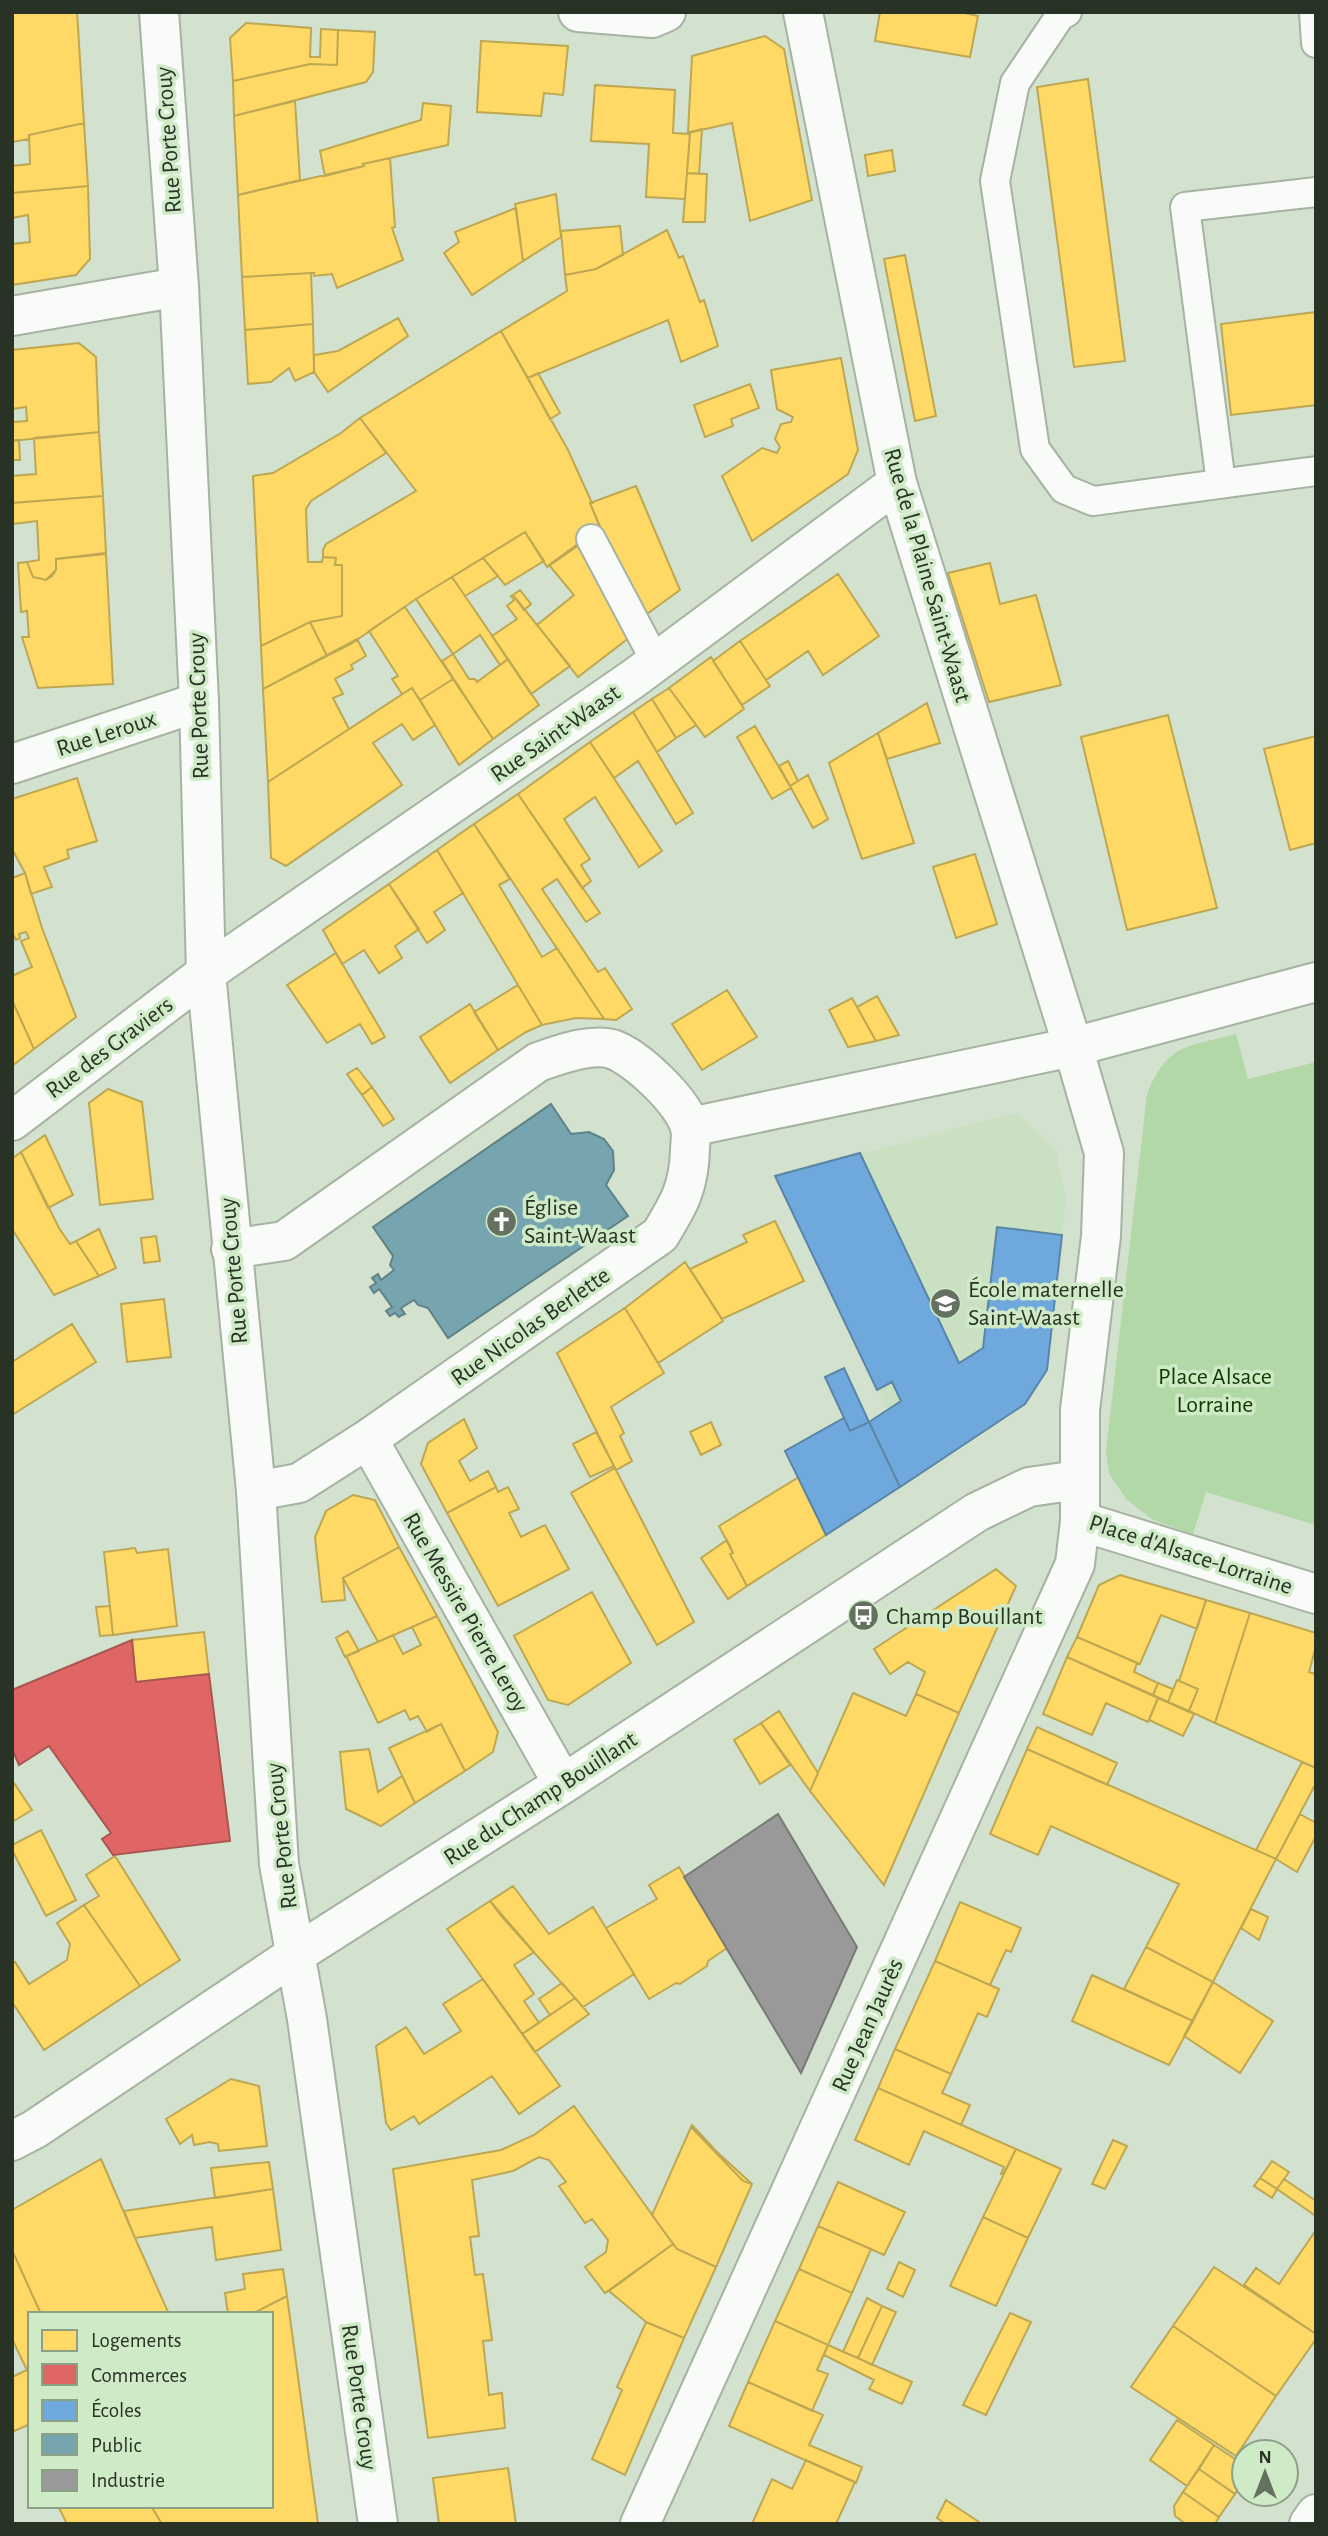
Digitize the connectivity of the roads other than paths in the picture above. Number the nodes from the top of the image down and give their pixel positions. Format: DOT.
graph roads {
  1 [pos="159,12"];
  2 [pos="578,12"];
  3 [pos="666,12"];
  4 [pos="803,12"];
  5 [pos="1067,12"];
  6 [pos="1314,12"];
  7 [pos="1316,43"];
  8 [pos="1316,192"];
  9 [pos="178,287"];
  10 [pos="12,316"];
  11 [pos="1316,471"];
  12 [pos="897,483"];
  13 [pos="1221,483"];
  14 [pos="591,539"];
  15 [pos="656,662"];
  16 [pos="200,702"];
  17 [pos="12,764"];
  18 [pos="205,973"];
  19 [pos="1316,982"];
  20 [pos="1073,1047"];
  21 [pos="12,1121"];
  22 [pos="690,1127"];
  23 [pos="232,1249"];
  24 [pos="368,1439"];
  25 [pos="1079,1480"];
  26 [pos="256,1491"];
  27 [pos="1080,1521"];
  28 [pos="1316,1594"];
  29 [pos="564,1784"];
  30 [pos="296,1954"];
  31 [pos="12,2141"];
  32 [pos="1316,2514"];
  33 [pos="377,2524"];
  34 [pos="640,2524"];
  35 [pos="1309,2524"];
  1 -- 9 [label="street, Rue Porte Crouy"];
  2 -- 3 [label="street"];
  4 -- 12 [label="street, Rue de la Plaine Saint-Waast"];
  5 -- 13 [label="lane"];
  6 -- 7 [label="lane"];
  8 -- 13 [label="lane"];
  9 -- 10 [label="street"];
  9 -- 16 [label="street, Rue Porte Crouy"];
  11 -- 13 [label="lane"];
  12 -- 15 [label="street, Rue Saint-Waast"];
  12 -- 20 [label="street, Rue de la Plaine Saint-Waast"];
  14 -- 15 [label="lane"];
  15 -- 18 [label="street, Rue Saint-Waast"];
  16 -- 17 [label="street, Rue Leroux"];
  16 -- 18 [label="street, Rue Porte Crouy"];
  18 -- 21 [label="street, Rue des Graviers"];
  18 -- 23 [label="street, Rue Porte Crouy"];
  19 -- 20 [label="street"];
  20 -- 22 [label="street"];
  20 -- 25 [label="street, Place d'Alsace-Lorraine"];
  22 -- 23 [label="street"];
  22 -- 24 [label="street, Rue Nicolas Berlette"];
  23 -- 26 [label="street, Rue Porte Crouy"];
  24 -- 26 [label="street, Rue Nicolas Berlette"];
  24 -- 29 [label="street, Rue Messire Pierre Leroy"];
  25 -- 27 [label="street, Place d'Alsace-Lorraine"];
  25 -- 29 [label="street, Rue du Champ Bouillant"];
  26 -- 30 [label="street, Rue Porte Crouy"];
  27 -- 28 [label="street, Place d'Alsace-Lorraine"];
  27 -- 34 [label="street, Rue Jean Jaurès"];
  29 -- 30 [label="street, Rue du Champ Bouillant"];
  30 -- 31 [label="street, Rue du Champ Bouillant"];
  30 -- 33 [label="street, Rue Porte Crouy"];
  32 -- 35 [label="street"];
}
